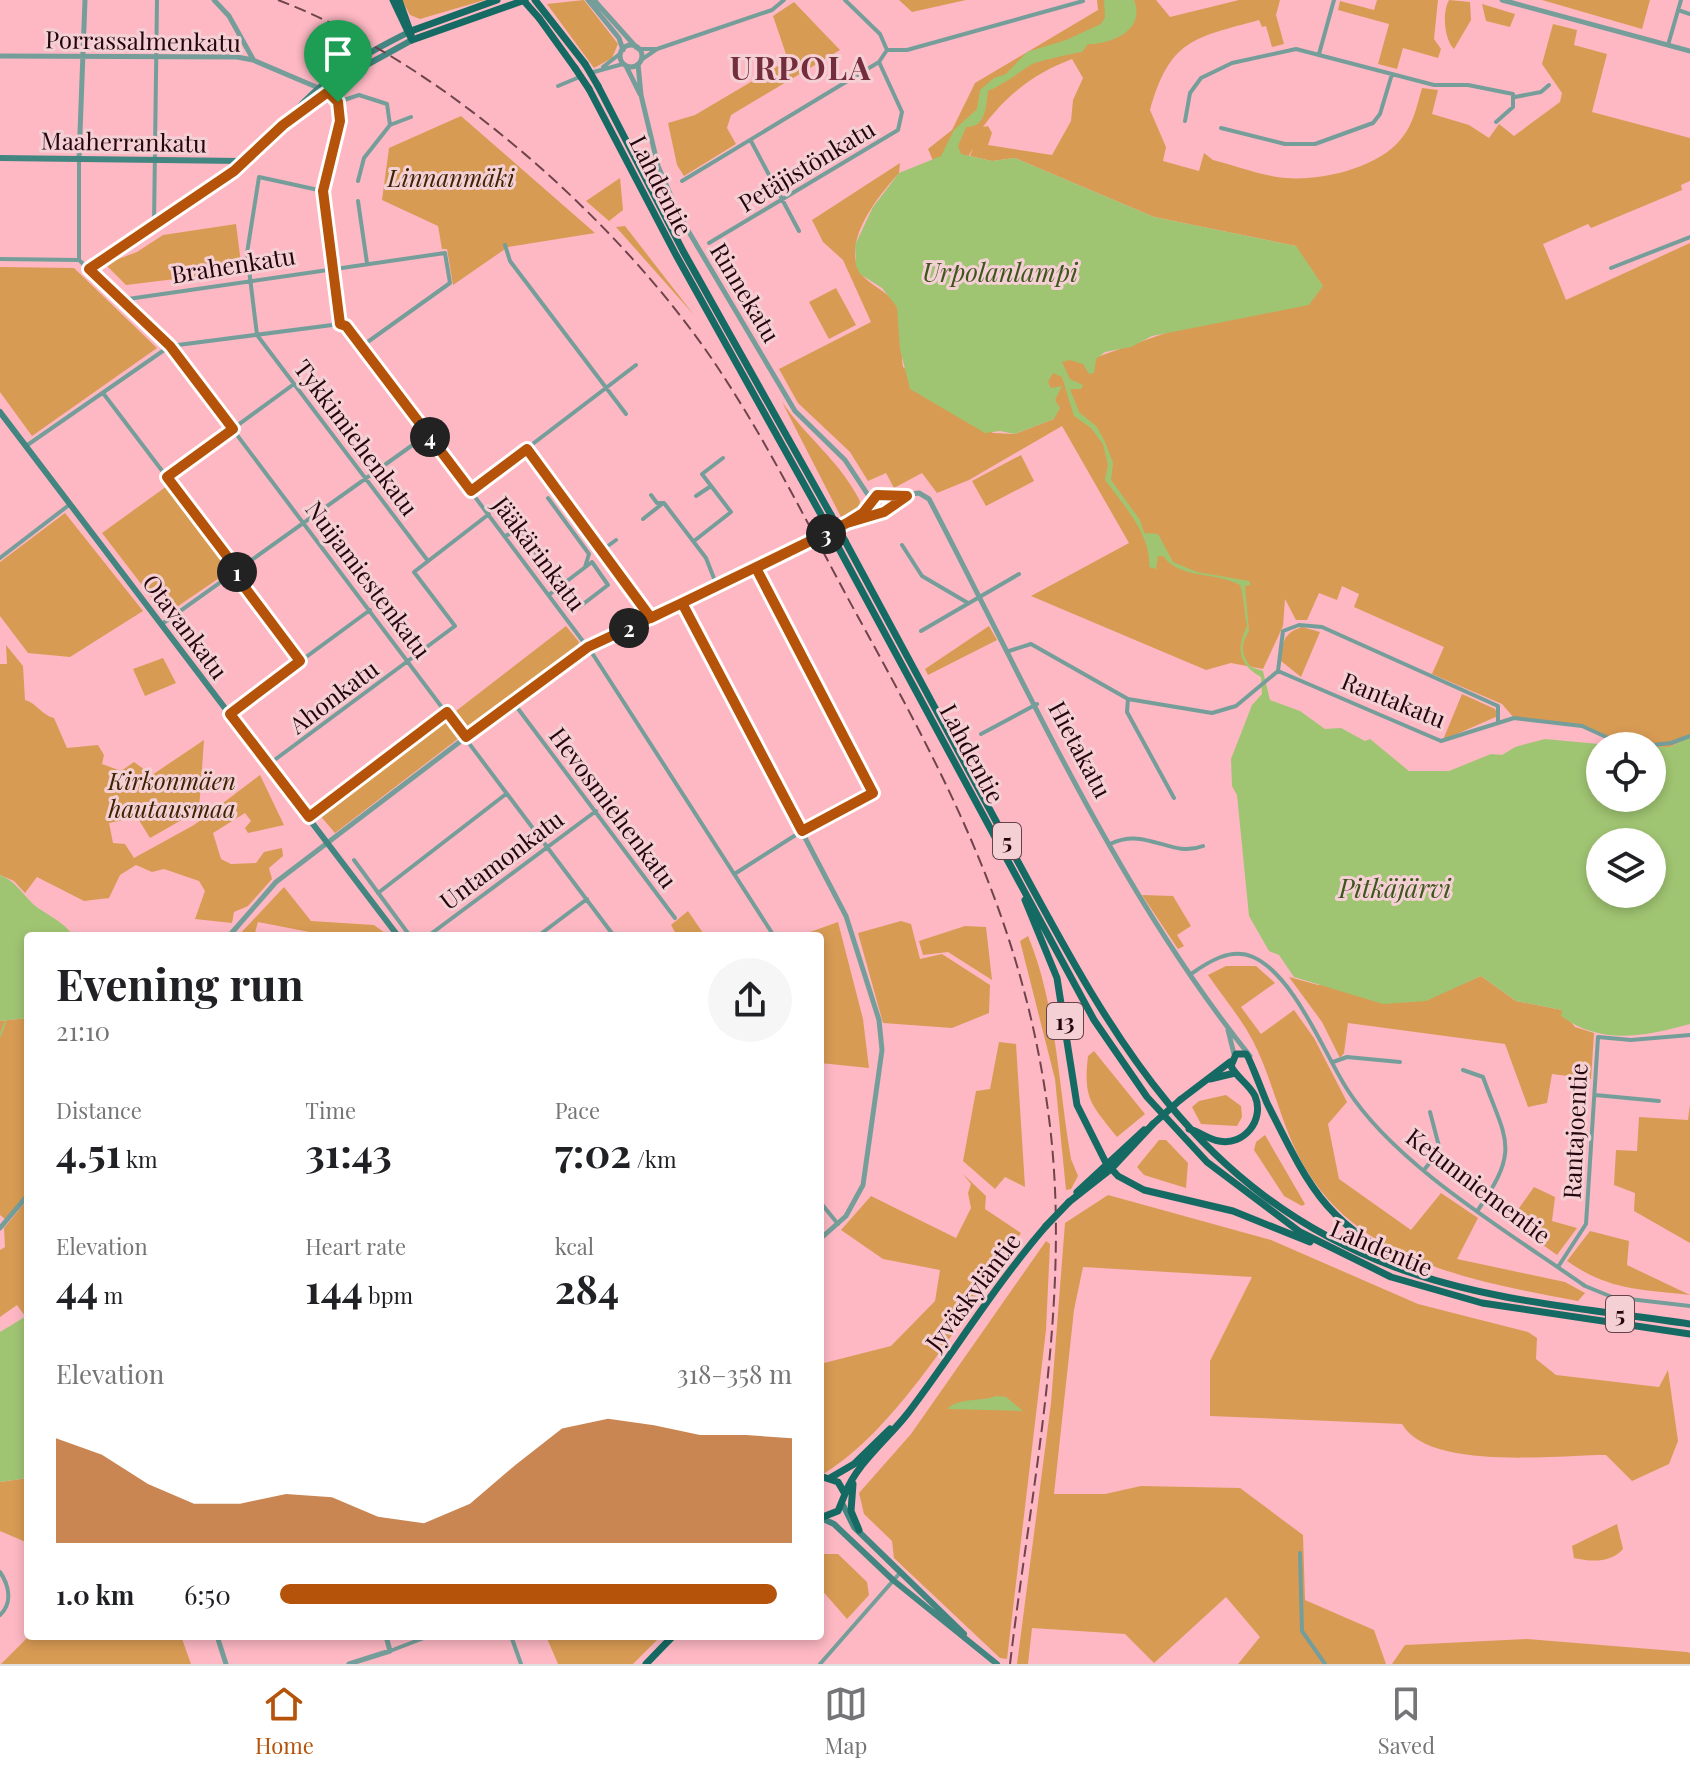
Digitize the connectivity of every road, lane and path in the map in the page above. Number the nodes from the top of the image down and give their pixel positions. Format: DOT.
graph roads {
  1 [pos="85,0"];
  2 [pos="157,0"];
  3 [pos="214,0"];
  4 [pos="393,0"];
  5 [pos="399,0"];
  6 [pos="497,0"];
  7 [pos="524,0"];
  8 [pos="538,0"];
  9 [pos="588,0"];
  10 [pos="594,0"];
  11 [pos="784,0"];
  12 [pos="845,0"];
  13 [pos="1334,0"];
  14 [pos="1502,0"];
  15 [pos="1681,0"];
  16 [pos="1083,1"];
  17 [pos="1678,10"];
  18 [pos="1690,14"];
  19 [pos="410,35"];
  20 [pos="1668,45"];
  21 [pos="638,48"];
  22 [pos="657,49"];
  23 [pos="887,50"];
  24 [pos="622,51"];
  25 [pos="1690,51"];
  26 [pos="1319,54"];
  27 [pos="82,55"];
  28 [pos="0,56"];
  29 [pos="156,56"];
  30 [pos="253,60"];
  31 [pos="640,62"];
  32 [pos="879,62"];
  33 [pos="624,65"];
  34 [pos="603,67"];
  35 [pos="1392,74"];
  36 [pos="1549,85"];
  37 [pos="558,86"];
  38 [pos="318,87"];
  39 [pos="328,92"];
  40 [pos="641,95"];
  41 [pos="1515,97"];
  42 [pos="338,102"];
  43 [pos="411,117"];
  44 [pos="1185,121"];
  45 [pos="1496,122"];
  46 [pos="283,125"];
  47 [pos="390,125"];
  48 [pos="1221,128"];
  49 [pos="751,141"];
  50 [pos="0,158"];
  51 [pos="79,159"];
  52 [pos="247,159"];
  53 [pos="155,160"];
  54 [pos="358,181"];
  55 [pos="682,181"];
  56 [pos="323,191"];
  57 [pos="783,200"];
  58 [pos="358,201"];
  59 [pos="154,225"];
  60 [pos="799,231"];
  61 [pos="1690,237"];
  62 [pos="709,243"];
  63 [pos="505,245"];
  64 [pos="0,259"];
  65 [pos="79,260"];
  66 [pos="367,263"];
  67 [pos="331,268"];
  68 [pos="1611,268"];
  69 [pos="89,269"];
  70 [pos="249,280"];
  71 [pos="121,300"];
  72 [pos="340,324"];
  73 [pos="257,335"];
  74 [pos="170,346"];
  75 [pos="362,346"];
  76 [pos="636,365"];
  77 [pos="294,384"];
  78 [pos="606,388"];
  79 [pos="103,393"];
  80 [pos="626,414"];
  81 [pos="1,415"];
  82 [pos="233,429"];
  83 [pos="426,436"];
  84 [pos="29,444"];
  85 [pos="527,449"];
  86 [pos="723,458"];
  87 [pos="167,477"];
  88 [pos="367,480"];
  89 [pos="861,485"];
  90 [pos="711,486"];
  91 [pos="471,491"];
  92 [pos="880,494"];
  93 [pos="696,496"];
  94 [pos="907,496"];
  95 [pos="653,497"];
  96 [pos="888,497"];
  97 [pos="548,498"];
  98 [pos="872,502"];
  99 [pos="71,503"];
  100 [pos="664,503"];
  101 [pos="889,508"];
  102 [pos="879,512"];
  103 [pos="489,514"];
  104 [pos="827,518"];
  105 [pos="643,519"];
  106 [pos="847,523"];
  107 [pos="304,524"];
  108 [pos="505,536"];
  109 [pos="616,540"];
  110 [pos="694,541"];
  111 [pos="841,543"];
  112 [pos="902,545"];
  113 [pos="601,551"];
  114 [pos="0,558"];
  115 [pos="428,561"];
  116 [pos="585,567"];
  117 [pos="756,568"];
  118 [pos="237,571"];
  119 [pos="1019,574"];
  120 [pos="561,586"];
  121 [pos="717,586"];
  122 [pos="549,594"];
  123 [pos="980,596"];
  124 [pos="682,603"];
  125 [pos="968,603"];
  126 [pos="370,610"];
  127 [pos="651,618"];
  128 [pos="165,622"];
  129 [pos="921,631"];
  130 [pos="588,647"];
  131 [pos="1009,651"];
  132 [pos="300,661"];
  133 [pos="408,661"];
  134 [pos="1278,671"];
  135 [pos="1128,699"];
  136 [pos="513,702"];
  137 [pos="1037,704"];
  138 [pos="447,712"];
  139 [pos="230,714"];
  140 [pos="1497,723"];
  141 [pos="1595,732"];
  142 [pos="981,734"];
  143 [pos="1690,736"];
  144 [pos="466,737"];
  145 [pos="1666,744"];
  146 [pos="269,764"];
  147 [pos="507,793"];
  148 [pos="1174,798"];
  149 [pos="596,811"];
  150 [pos="309,817"];
  151 [pos="802,831"];
  152 [pos="328,843"];
  153 [pos="1110,844"];
  154 [pos="1203,846"];
  155 [pos="547,847"];
  156 [pos="354,860"];
  157 [pos="736,873"];
  158 [pos="1017,880"];
  159 [pos="378,893"];
  160 [pos="587,899"];
  161 [pos="675,918"];
  162 [pos="232,932"];
  163 [pos="395,932"];
  164 [pos="407,932"];
  165 [pos="433,932"];
  166 [pos="543,932"];
  167 [pos="611,932"];
  168 [pos="772,932"];
  169 [pos="1191,974"];
  170 [pos="1227,1029"];
  171 [pos="1690,1035"];
  172 [pos="1231,1060"];
  173 [pos="1252,1061"];
  174 [pos="1333,1062"];
  175 [pos="1400,1062"];
  176 [pos="1463,1070"];
  177 [pos="1237,1074"];
  178 [pos="1208,1080"];
  179 [pos="1595,1095"];
  180 [pos="1659,1101"];
  181 [pos="1430,1112"];
  182 [pos="1187,1129"];
  183 [pos="1109,1166"];
  184 [pos="1424,1170"];
  185 [pos="24,1200"];
  186 [pos="824,1207"];
  187 [pos="1478,1210"];
  188 [pos="838,1224"];
  189 [pos="0,1228"];
  190 [pos="824,1236"];
  191 [pos="1340,1254"];
  192 [pos="1558,1267"];
  193 [pos="1441,1281"];
  194 [pos="1690,1306"];
  195 [pos="1690,1324"];
  196 [pos="1690,1334"];
  197 [pos="911,1408"];
  198 [pos="863,1464"];
  199 [pos="824,1477"];
  200 [pos="824,1477"];
  201 [pos="845,1494"];
  202 [pos="843,1505"];
  203 [pos="824,1516"];
  204 [pos="824,1520"];
  205 [pos="859,1530"];
  206 [pos="1300,1553"];
  207 [pos="0,1572"];
  208 [pos="899,1574"];
  209 [pos="893,1580"];
  210 [pos="0,1615"];
  211 [pos="218,1640"];
  212 [pos="387,1640"];
  213 [pos="419,1640"];
  214 [pos="512,1640"];
  215 [pos="669,1640"];
  216 [pos="975,1645"];
  217 [pos="390,1651"];
  218 [pos="226,1664"];
  219 [pos="349,1664"];
  220 [pos="521,1664"];
  221 [pos="646,1664"];
  222 [pos="820,1664"];
  223 [pos="997,1664"];
  224 [pos="1325,1664"];
  1 -- 27 [label="street"];
  2 -- 29 [label="street"];
  3 -- 30 [label="street"];
  4 -- 19 [label="highway"];
  5 -- 19 [label="highway"];
  6 -- 19 [label="highway"];
  7 -- 19 [label="highway"];
  7 -- 104 [label="highway, Lahdentie / 5, bridge"];
  8 -- 104 [label="highway, Lahdentie / 5, bridge"];
  9 -- 24 [label="street"];
  10 -- 21 [label="street"];
  11 -- 22 [label="street"];
  12 -- 23 [label="street"];
  13 -- 26 [label="street"];
  14 -- 20 [label="street"];
  15 -- 17 [label="street"];
  16 -- 23 [label="street"];
  17 -- 18 [label="street"];
  17 -- 20 [label="street"];
  19 -- 38 [label="main road"];
  19 -- 39 [label="main road"];
  20 -- 25 [label="street"];
  21 -- 22 [label="street"];
  21 -- 24 [label="street"];
  21 -- 31 [label="street, Rinnekatu"];
  22 -- 31 [label="street"];
  23 -- 32 [label="street"];
  24 -- 33 [label="street, Rinnekatu"];
  24 -- 34 [label="street"];
  26 -- 35 [label="street"];
  26 -- 44 [label="street"];
  27 -- 28 [label="street, Porrassalmenkatu"];
  27 -- 29 [label="street, Porrassalmenkatu"];
  27 -- 51 [label="street"];
  29 -- 30 [label="street, Porrassalmenkatu"];
  29 -- 53 [label="street"];
  30 -- 38 [label="street, Porrassalmenkatu"];
  31 -- 33 [label="street"];
  31 -- 40 [label="street, Rinnekatu"];
  32 -- 49 [label="street"];
  32 -- 57 [label="street, Petäjistönkatu"];
  33 -- 34 [label="street"];
  33 -- 40 [label="street, Rinnekatu"];
  34 -- 37 [label="street"];
  35 -- 41 [label="street"];
  35 -- 48 [label="street"];
  36 -- 41 [label="street"];
  38 -- 39 [label="street, Porrassalmenkatu"];
  38 -- 46 [label="main road"];
  39 -- 42 [label="street"];
  39 -- 46 [label="main road"];
  40 -- 89 [label="street, Rinnekatu"];
  41 -- 45 [label="street"];
  42 -- 47 [label="street"];
  42 -- 56 [label="street"];
  43 -- 47 [label="street"];
  46 -- 52 [label="main road"];
  47 -- 54 [label="street"];
  49 -- 55 [label="street"];
  49 -- 57 [label="street"];
  50 -- 51 [label="main road, Maaherrankatu"];
  51 -- 53 [label="main road, Maaherrankatu"];
  51 -- 65 [label="street"];
  52 -- 53 [label="main road, Maaherrankatu"];
  52 -- 59 [label="street"];
  53 -- 59 [label="street"];
  56 -- 67 [label="street"];
  56 -- 70 [label="street"];
  57 -- 60 [label="street"];
  57 -- 62 [label="street, Petäjistönkatu"];
  58 -- 66 [label="street"];
  59 -- 69 [label="street"];
  61 -- 68 [label="street"];
  63 -- 78 [label="street"];
  64 -- 65 [label="street"];
  65 -- 69 [label="street, Nuijamiestenkatu"];
  66 -- 67 [label="street, Brahenkatu"];
  66 -- 75 [label="street, Brahenkatu"];
  67 -- 70 [label="street, Brahenkatu"];
  67 -- 72 [label="street"];
  69 -- 71 [label="street, Nuijamiestenkatu"];
  70 -- 71 [label="street, Brahenkatu"];
  70 -- 73 [label="street"];
  71 -- 74 [label="street, Nuijamiestenkatu"];
  72 -- 73 [label="street"];
  72 -- 75 [label="street, Jääkärinkatu"];
  73 -- 74 [label="street"];
  73 -- 77 [label="street, Tykkimiehenkatu"];
  74 -- 79 [label="street"];
  74 -- 82 [label="street, Nuijamiestenkatu"];
  75 -- 83 [label="street, Jääkärinkatu"];
  76 -- 78 [label="street"];
  77 -- 82 [label="street"];
  77 -- 88 [label="street, Tykkimiehenkatu"];
  78 -- 80 [label="street"];
  78 -- 85 [label="street"];
  79 -- 84 [label="street"];
  79 -- 87 [label="street"];
  81 -- 84 [label="main road, Otavankatu"];
  82 -- 87 [label="street"];
  82 -- 107 [label="street, Nuijamiestenkatu"];
  83 -- 88 [label="street"];
  83 -- 91 [label="street, Jääkärinkatu"];
  84 -- 99 [label="main road, Otavankatu"];
  85 -- 91 [label="street"];
  85 -- 113 [label="street"];
  86 -- 90 [label="street"];
  87 -- 118 [label="street"];
  88 -- 107 [label="street"];
  88 -- 115 [label="street, Tykkimiehenkatu"];
  89 -- 92 [label="street, Rinnekatu"];
  89 -- 98 [label="street, Rinnekatu"];
  90 -- 93 [label="street"];
  90 -- 110 [label="street"];
  91 -- 103 [label="street, Jääkärinkatu"];
  92 -- 96 [label="street, Rinnekatu"];
  92 -- 98 [label="street"];
  94 -- 96 [label="street"];
  94 -- 101 [label="street"];
  94 -- 123 [label="street, Hietakatu"];
  95 -- 100 [label="street"];
  96 -- 101 [label="street"];
  97 -- 116 [label="street"];
  98 -- 102 [label="street, Rinnekatu"];
  98 -- 106 [label="street"];
  99 -- 114 [label="street"];
  99 -- 128 [label="main road, Otavankatu"];
  100 -- 105 [label="street"];
  100 -- 110 [label="street"];
  101 -- 102 [label="street"];
  102 -- 106 [label="street"];
  103 -- 108 [label="street, Jääkärinkatu"];
  103 -- 115 [label="street"];
  104 -- 111 [label="highway, Lahdentie / 5, bridge"];
  106 -- 117 [label="street"];
  107 -- 118 [label="street"];
  107 -- 126 [label="street, Nuijamiestenkatu"];
  108 -- 120 [label="street"];
  108 -- 122 [label="street, Jääkärinkatu"];
  109 -- 113 [label="street"];
  110 -- 121 [label="street"];
  111 -- 158 [label="highway, Lahdentie / 5"];
  111 -- 182 [label="highway, Lahdentie / 5"];
  112 -- 125 [label="street"];
  113 -- 127 [label="street"];
  115 -- 133 [label="street, Ahonkatu"];
  116 -- 120 [label="street"];
  116 -- 120 [label="street"];
  117 -- 121 [label="street"];
  117 -- 151 [label="street"];
  118 -- 128 [label="street"];
  118 -- 132 [label="street"];
  119 -- 123 [label="street"];
  120 -- 122 [label="street"];
  121 -- 124 [label="street"];
  122 -- 130 [label="street, Jääkärinkatu"];
  123 -- 125 [label="street"];
  123 -- 131 [label="street, Hietakatu"];
  124 -- 127 [label="street"];
  124 -- 151 [label="street"];
  125 -- 129 [label="street"];
  126 -- 132 [label="street"];
  126 -- 133 [label="street, Nuijamiestenkatu"];
  127 -- 130 [label="street"];
  128 -- 139 [label="main road, Otavankatu"];
  130 -- 136 [label="street"];
  130 -- 157 [label="street, Jääkärinkatu"];
  131 -- 135 [label="street"];
  131 -- 137 [label="street, Hietakatu"];
  132 -- 139 [label="street"];
  133 -- 138 [label="street, Nuijamiestenkatu"];
  133 -- 146 [label="street, Ahonkatu"];
  134 -- 135 [label="street"];
  134 -- 140 [label="street, Rantakatu"];
  134 -- 140 [label="street"];
  135 -- 148 [label="street"];
  136 -- 144 [label="street"];
  136 -- 149 [label="street, Hevosmiehenkatu"];
  137 -- 142 [label="street"];
  137 -- 153 [label="street, Hietakatu"];
  138 -- 144 [label="street, Nuijamiestenkatu"];
  138 -- 150 [label="street"];
  139 -- 146 [label="main road, Otavankatu"];
  140 -- 141 [label="street, Rantakatu"];
  143 -- 145 [label="street"];
  144 -- 147 [label="street, Nuijamiestenkatu"];
  144 -- 152 [label="street"];
  146 -- 150 [label="main road, Otavankatu"];
  147 -- 155 [label="street, Nuijamiestenkatu"];
  147 -- 159 [label="street"];
  149 -- 155 [label="street, Untamonkatu"];
  149 -- 161 [label="street, Hevosmiehenkatu"];
  150 -- 152 [label="main road, Otavankatu"];
  151 -- 157 [label="street"];
  151 -- 188 [label="street"];
  152 -- 162 [label="street"];
  152 -- 163 [label="main road, Otavankatu"];
  153 -- 154 [label="street"];
  153 -- 169 [label="street, Hietakatu"];
  155 -- 160 [label="street, Nuijamiestenkatu"];
  155 -- 165 [label="street, Untamonkatu"];
  156 -- 159 [label="street"];
  157 -- 168 [label="street, Jääkärinkatu"];
  158 -- 183 [label="highway, 13"];
  158 -- 191 [label="highway, Lahdentie / 5"];
  159 -- 164 [label="street"];
  160 -- 166 [label="street"];
  160 -- 167 [label="street, Nuijamiestenkatu"];
  169 -- 170 [label="street, Hietakatu"];
  169 -- 174 [label="street, Ketunniementie"];
  170 -- 172 [label="street, Hietakatu"];
  170 -- 173 [label="street, Hietakatu"];
  171 -- 179 [label="street, Rantajoentie"];
  172 -- 173 [label="highway"];
  172 -- 177 [label="highway"];
  172 -- 178 [label="highway, Jyväskyläntie"];
  173 -- 177 [label="highway, Jyväskyläntie"];
  173 -- 193 [label="highway"];
  174 -- 175 [label="street"];
  174 -- 184 [label="street, Ketunniementie"];
  176 -- 187 [label="street"];
  177 -- 178 [label="highway, Jyväskyläntie"];
  177 -- 182 [label="highway"];
  178 -- 183 [label="highway, Jyväskyläntie, bridge"];
  179 -- 180 [label="street"];
  179 -- 192 [label="street, Rantajoentie"];
  181 -- 184 [label="street"];
  182 -- 193 [label="highway, Lahdentie / 5"];
  183 -- 191 [label="highway"];
  183 -- 197 [label="highway, Jyväskyläntie, bridge"];
  184 -- 187 [label="street, Ketunniementie"];
  185 -- 189 [label="street"];
  186 -- 188 [label="street"];
  187 -- 192 [label="street, Ketunniementie"];
  188 -- 190 [label="street"];
  191 -- 196 [label="highway, Lahdentie / 5"];
  192 -- 194 [label="street, Ketunniementie"];
  193 -- 195 [label="highway, Lahdentie / 5"];
  197 -- 198 [label="highway, Jyväskyläntie"];
  197 -- 199 [label="highway, Jyväskyläntie"];
  198 -- 201 [label="highway, Jyväskyläntie"];
  198 -- 205 [label="highway"];
  200 -- 201 [label="highway"];
  201 -- 202 [label="highway"];
  202 -- 203 [label="highway"];
  202 -- 205 [label="main road"];
  204 -- 209 [label="main road"];
  205 -- 208 [label="main road"];
  206 -- 224 [label="street"];
  207 -- 210 [label="street"];
  208 -- 209 [label="street"];
  208 -- 216 [label="main road"];
  209 -- 216 [label="main road"];
  209 -- 222 [label="street"];
  211 -- 218 [label="street"];
  212 -- 217 [label="street"];
  213 -- 217 [label="street"];
  214 -- 220 [label="street"];
  215 -- 221 [label="highway"];
  216 -- 223 [label="main road"];
  217 -- 219 [label="street"];
}
